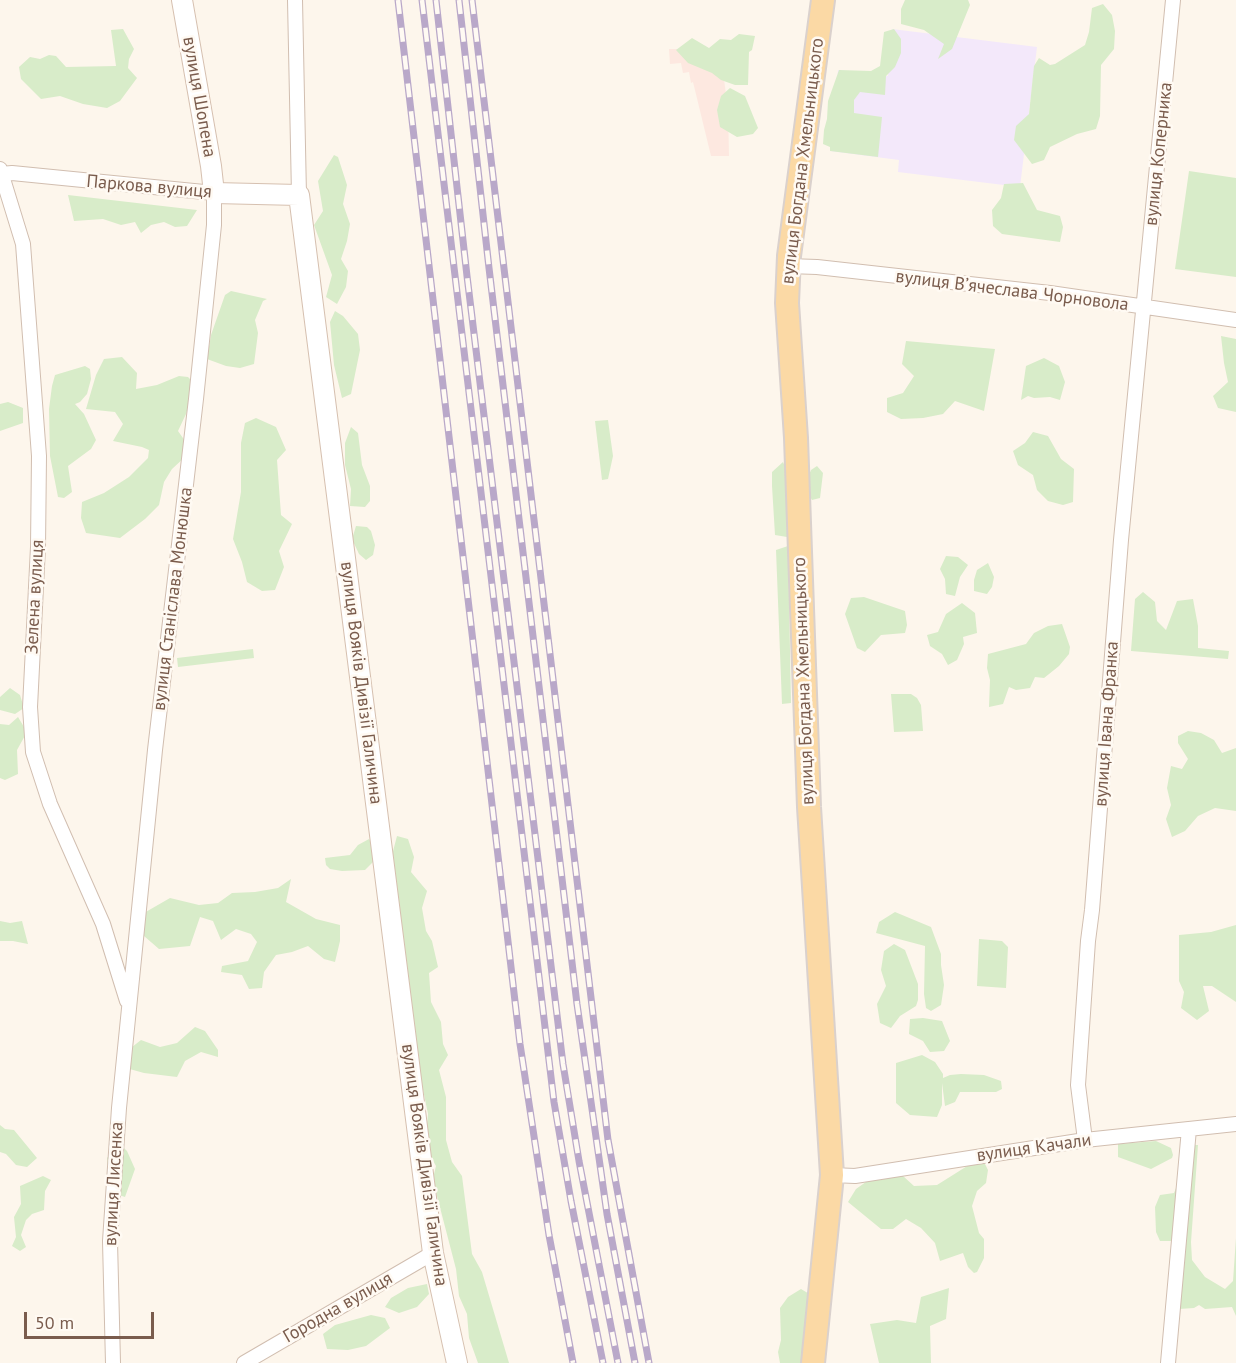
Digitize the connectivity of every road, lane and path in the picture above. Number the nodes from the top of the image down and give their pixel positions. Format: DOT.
graph roads {
  1 [pos="182,0"];
  2 [pos="295,0"];
  3 [pos="823,0"];
  4 [pos="1173,0"];
  5 [pos="1,172"];
  6 [pos="214,193"];
  7 [pos="299,195"];
  8 [pos="788,266"];
  9 [pos="1144,307"];
  10 [pos="1236,320"];
  11 [pos="129,1005"];
  12 [pos="1236,1124"];
  13 [pos="1189,1129"];
  14 [pos="1085,1140"];
  15 [pos="832,1175"];
  16 [pos="433,1253"];
  17 [pos="113,1363"];
  18 [pos="244,1363"];
  19 [pos="457,1363"];
  20 [pos="813,1363"];
  21 [pos="1168,1363"];
  1 -- 6 [label="main road, вулиця Шопена"];
  2 -- 7 [label="street, вулиця Вояків Дивізії Галичина"];
  3 -- 8 [label="main road, вулиця Богдана Хмельницького"];
  4 -- 9 [label="street, вулиця Коперника"];
  5 -- 6 [label="street, Паркова вулиця"];
  5 -- 11 [label="street, Зелена вулиця"];
  6 -- 7 [label="main road, Паркова вулиця"];
  6 -- 11 [label="street, вулиця Станіслава Монюшка"];
  7 -- 16 [label="main road, вулиця Вояків Дивізії Галичина"];
  8 -- 9 [label="street, вулиця Вʼячеслава Чорновола"];
  8 -- 15 [label="main road, вулиця Богдана Хмельницького"];
  9 -- 10 [label="street, вулиця Вʼячеслава Чорновола"];
  9 -- 14 [label="street, вулиця Івана Франка"];
  11 -- 17 [label="street, вулиця Лисенка"];
  12 -- 13 [label="street, вулиця Качали"];
  13 -- 14 [label="street, вулиця Качали"];
  13 -- 21 [label="street"];
  14 -- 15 [label="street, вулиця Качали"];
  15 -- 20 [label="main road, вулиця Богдана Хмельницького"];
  16 -- 18 [label="street, Городна вулиця"];
  16 -- 19 [label="main road, вулиця Вояків Дивізії Галичина"];
}
